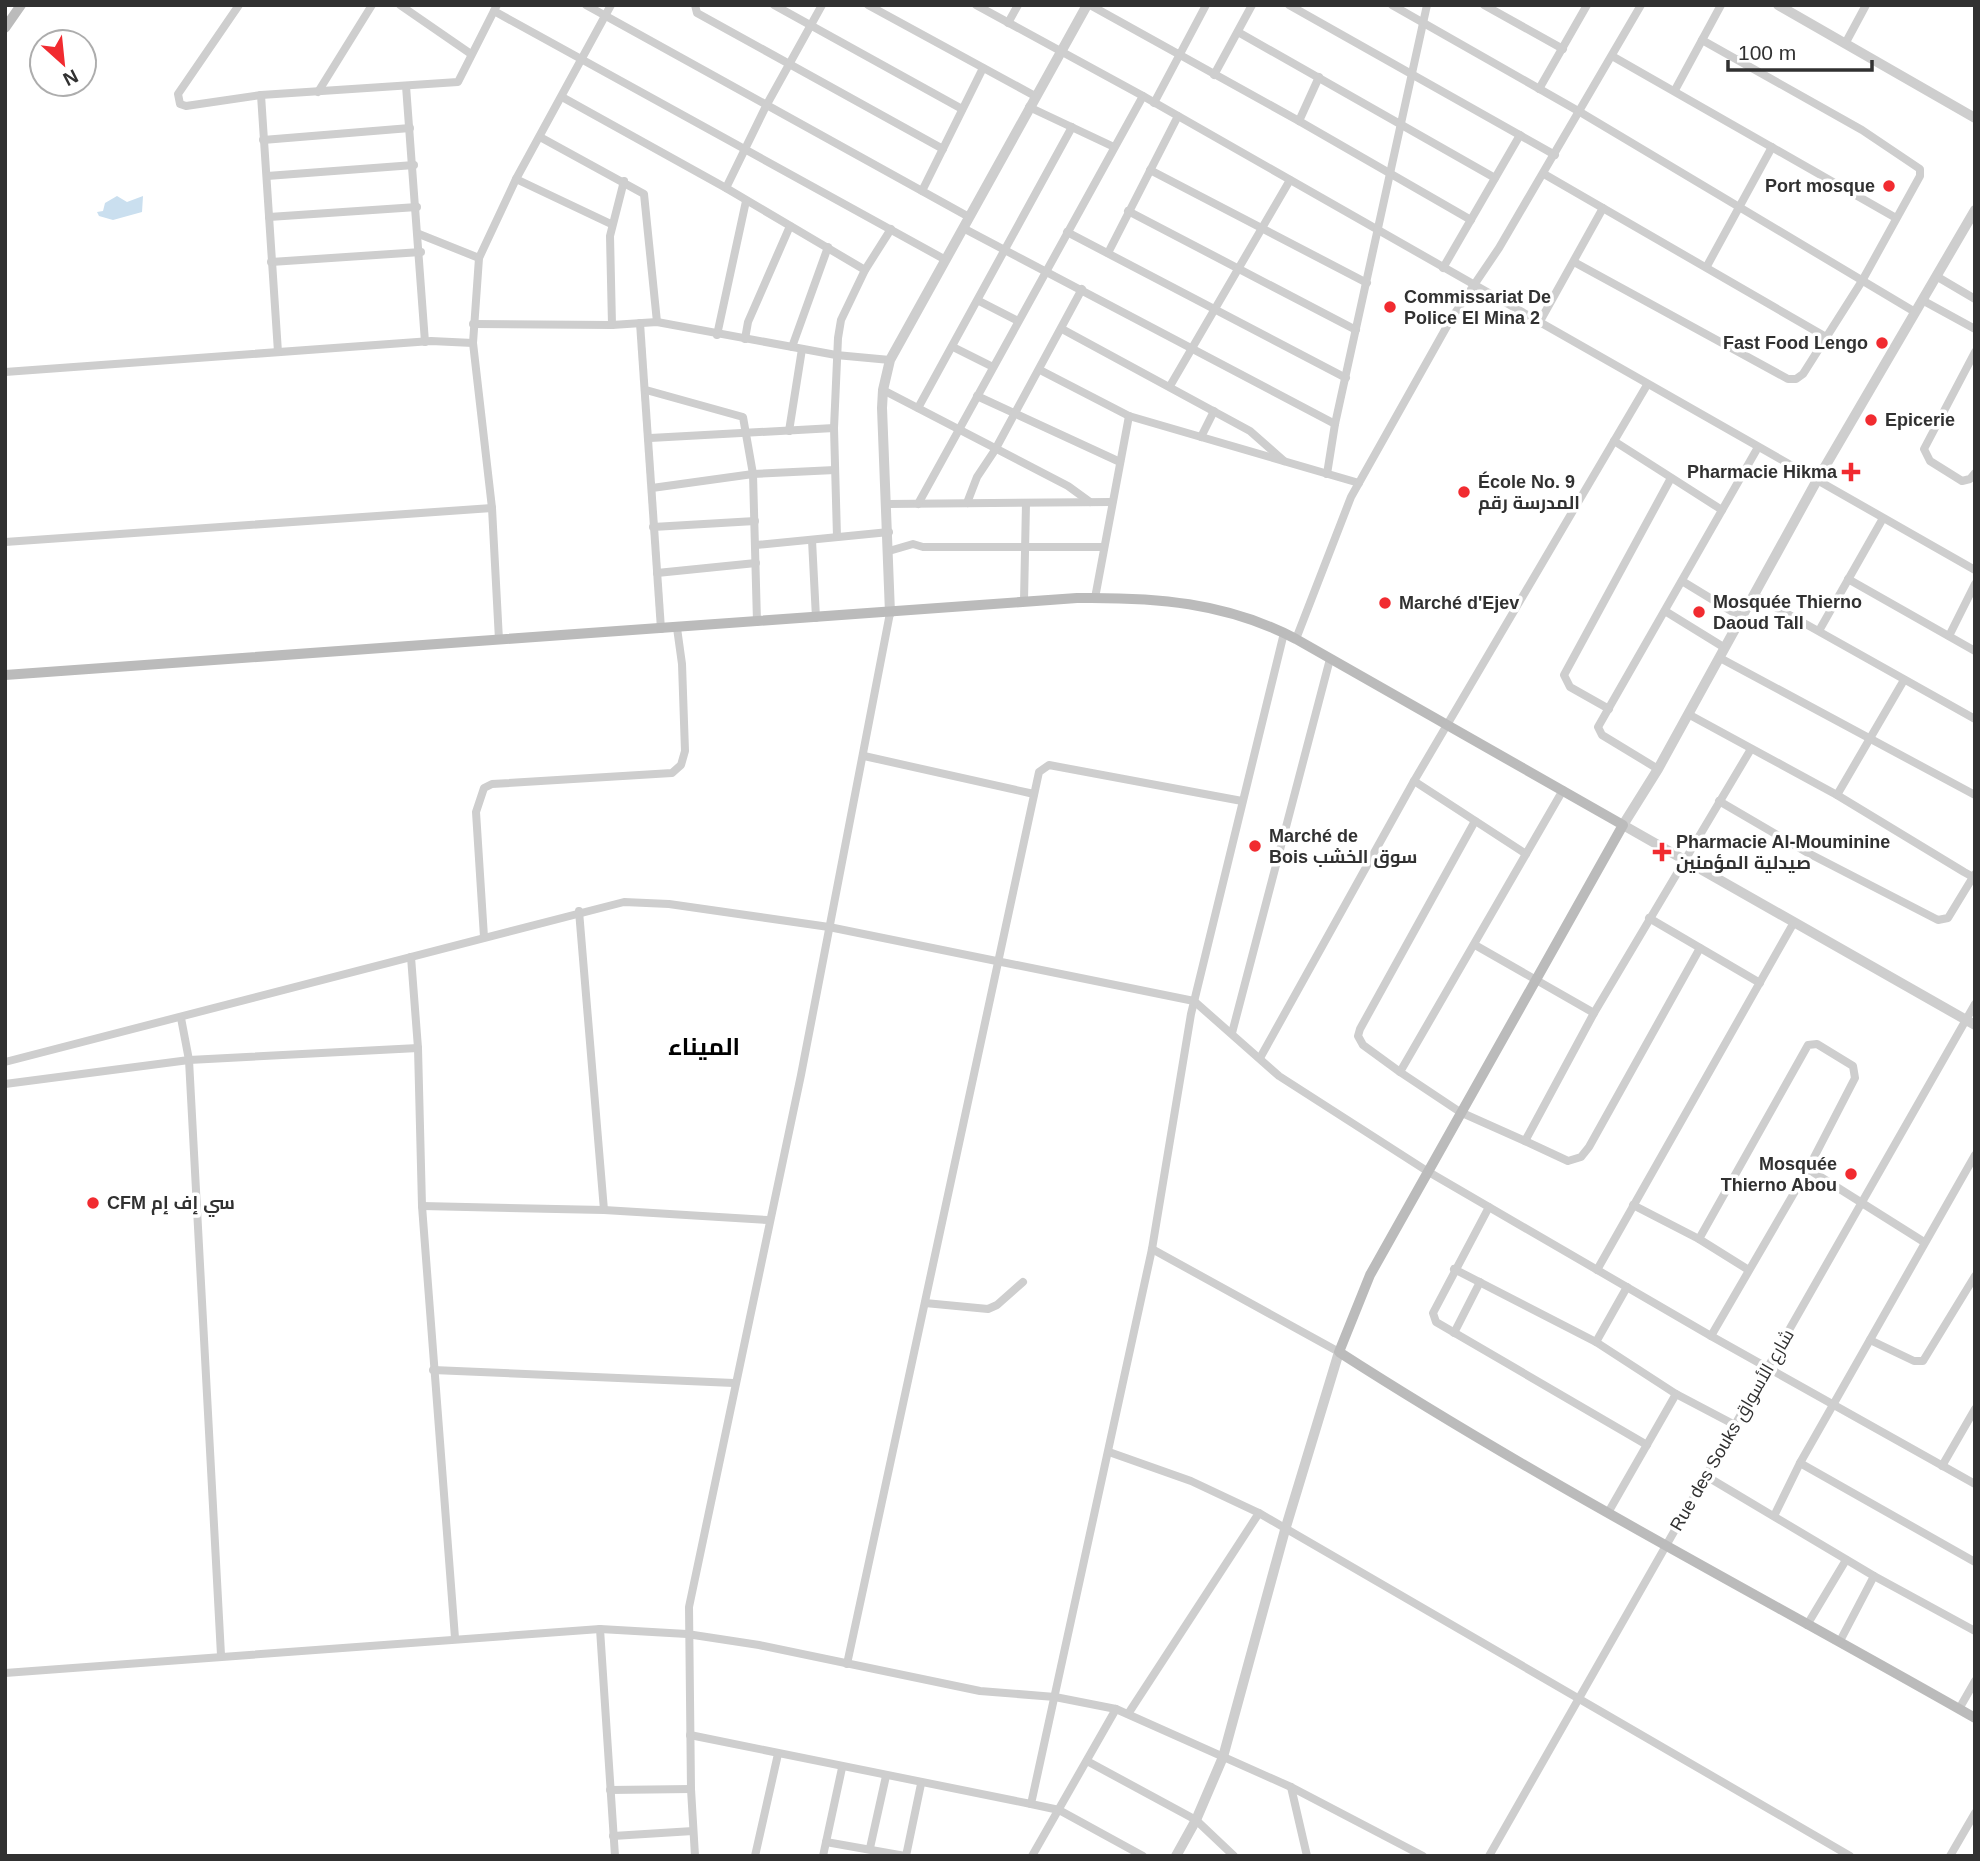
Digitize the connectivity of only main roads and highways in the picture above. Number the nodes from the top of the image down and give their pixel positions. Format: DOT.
graph roads {
  1 [pos="21,5"];
  2 [pos="5,29"];
  3 [pos="5,675"];
  4 [pos="1975,1718"];
  1 -- 2 [label="main road"];
  3 -- 4 [label="main road"];
}
